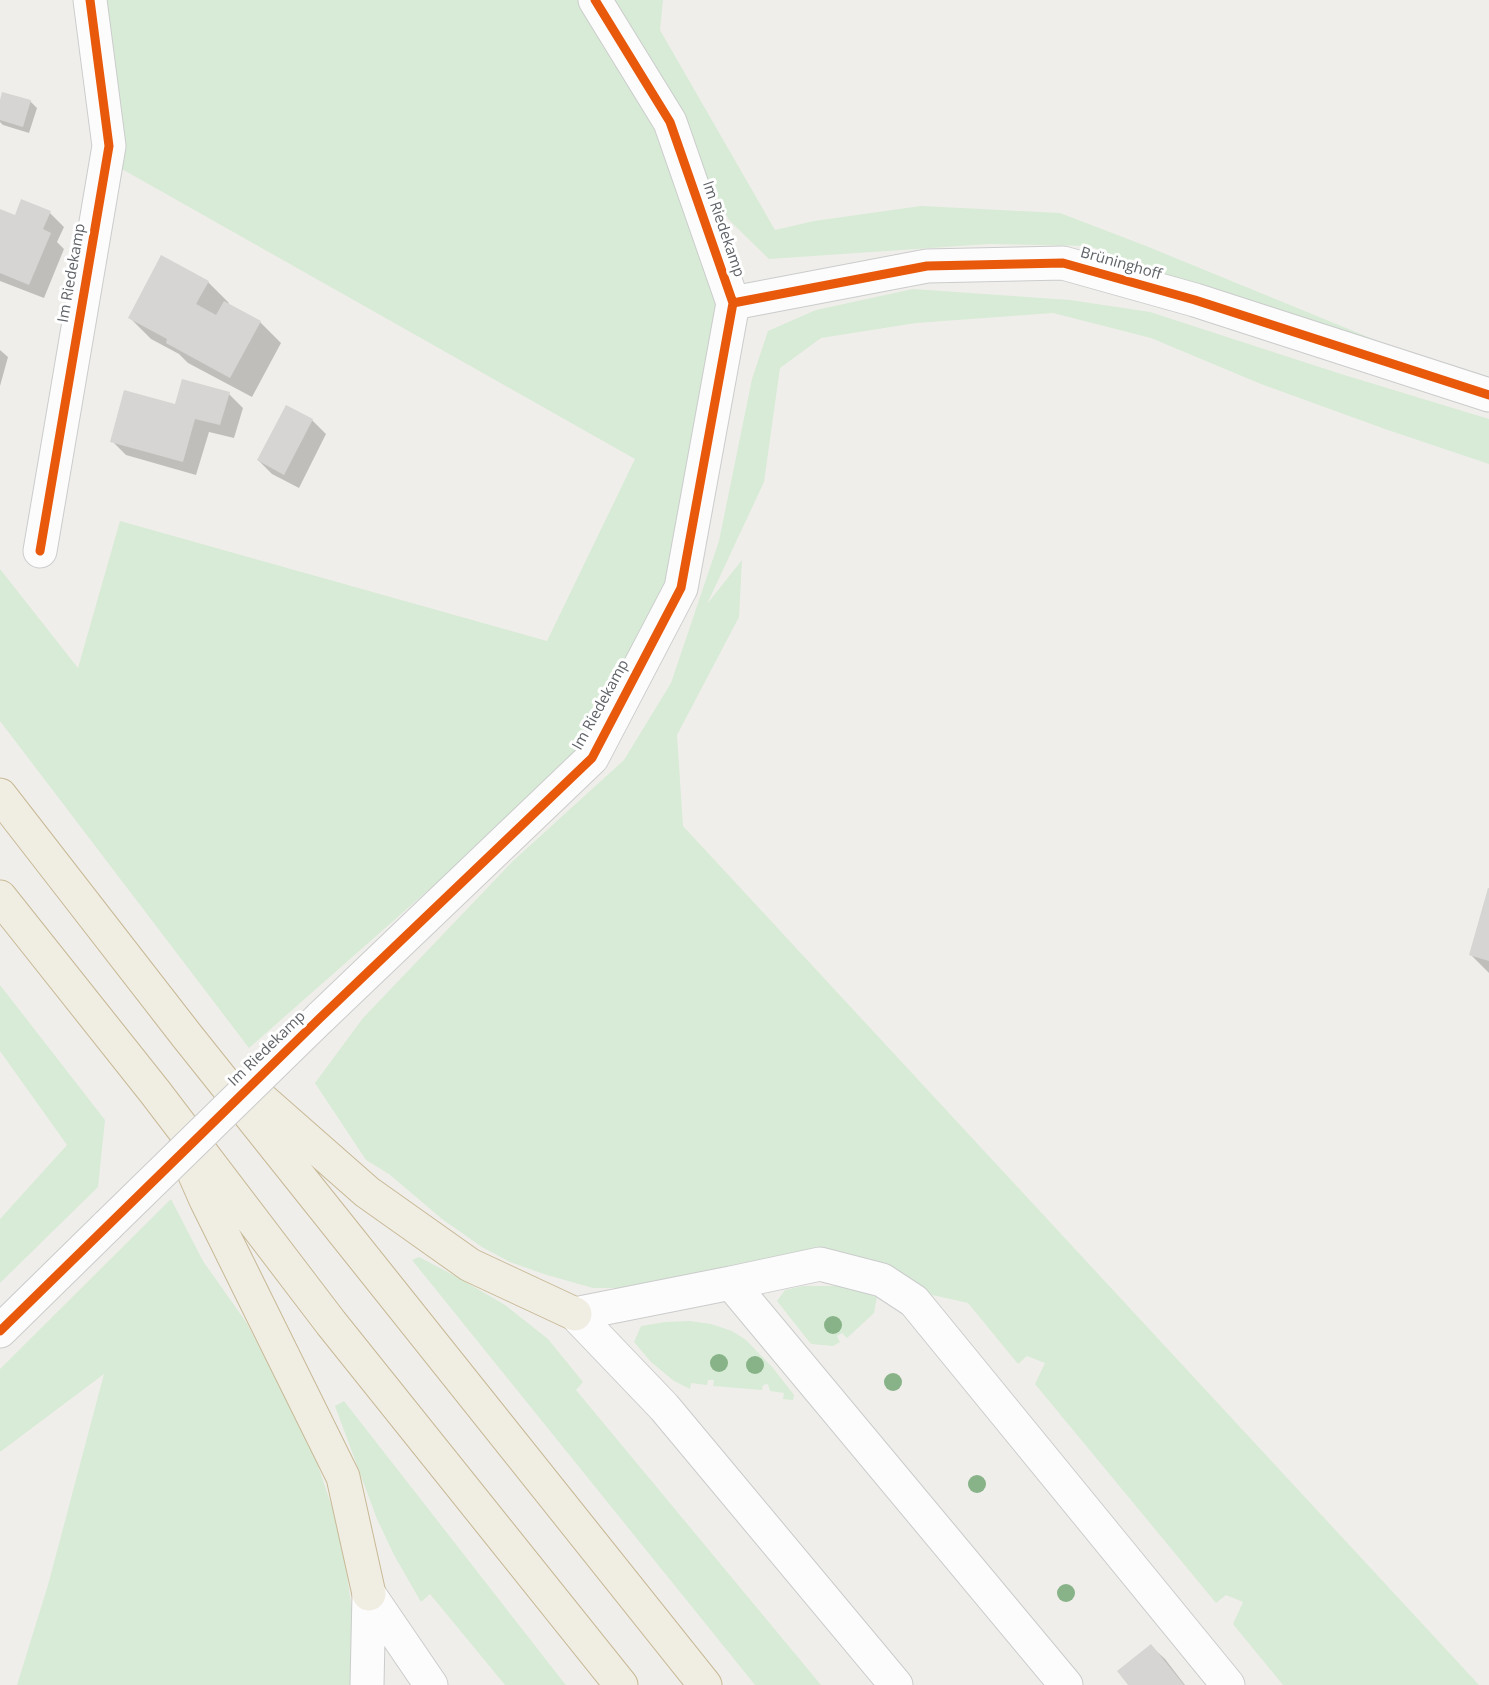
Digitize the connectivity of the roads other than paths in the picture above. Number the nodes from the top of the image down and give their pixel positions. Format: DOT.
graph roads {
  1 [pos="90,0"];
  2 [pos="595,0"];
  3 [pos="733,303"];
  4 [pos="1489,395"];
  5 [pos="40,551"];
  6 [pos="0,795"];
  7 [pos="0,897"];
  8 [pos="187,1036"];
  9 [pos="155,1092"];
  10 [pos="731,1283"];
  11 [pos="575,1314"];
  12 [pos="0,1331"];
  13 [pos="369,1594"];
  14 [pos="367,1685"];
  15 [pos="431,1685"];
  16 [pos="621,1685"];
  17 [pos="705,1685"];
  18 [pos="896,1685"];
  19 [pos="1066,1685"];
  20 [pos="1228,1685"];
  1 -- 5 [label="street, Im Riedekamp"];
  2 -- 3 [label="street, Im Riedekamp"];
  3 -- 4 [label="street, Brüninghoff"];
  3 -- 12 [label="street, Im Riedekamp, bridge"];
  6 -- 8 [label="highway"];
  7 -- 9 [label="highway"];
  8 -- 11 [label="highway"];
  8 -- 17 [label="highway"];
  9 -- 13 [label="highway"];
  9 -- 16 [label="highway"];
  10 -- 11 [label="street"];
  10 -- 19 [label="street"];
  10 -- 20 [label="street"];
  11 -- 18 [label="street"];
  13 -- 14 [label="street"];
  13 -- 15 [label="street"];
}
